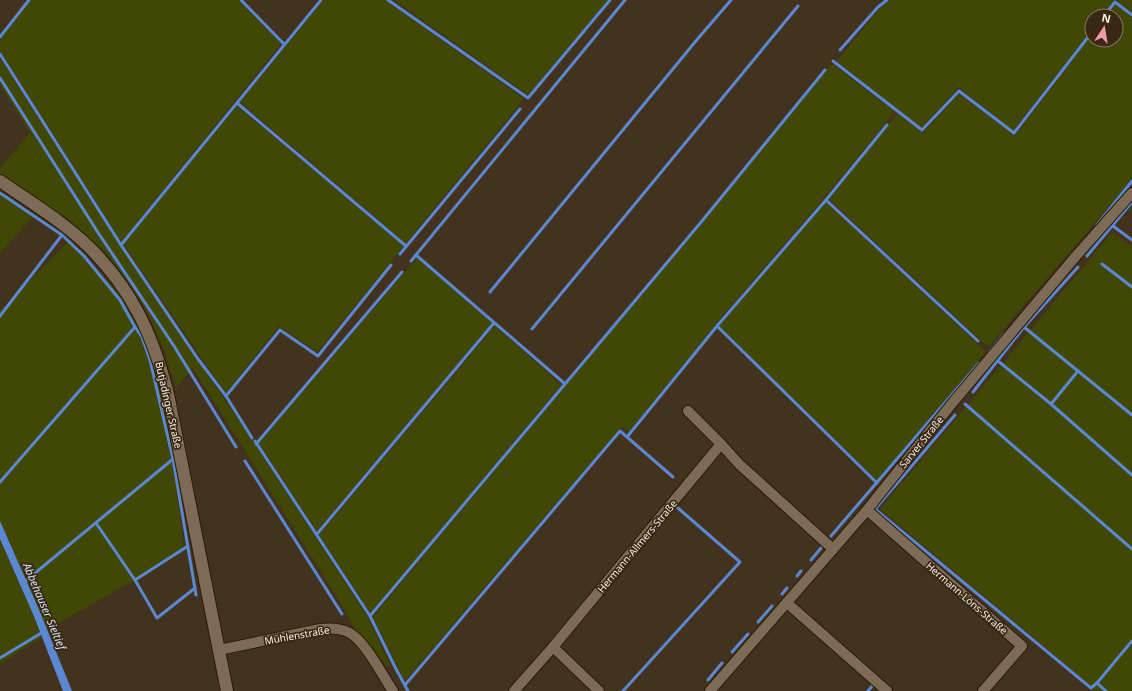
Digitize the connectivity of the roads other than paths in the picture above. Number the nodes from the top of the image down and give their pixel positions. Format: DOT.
graph roads {
  1 [pos="0,181"];
  2 [pos="1132,193"];
  3 [pos="688,411"];
  4 [pos="721,444"];
  5 [pos="867,510"];
  6 [pos="833,549"];
  7 [pos="787,603"];
  8 [pos="554,647"];
  9 [pos="219,650"];
  10 [pos="227,691"];
  11 [pos="393,691"];
  12 [pos="514,691"];
  13 [pos="599,691"];
  14 [pos="710,691"];
  15 [pos="887,691"];
  16 [pos="982,691"];
  1 -- 9 [label="main road, Butjadinger Straße"];
  2 -- 5 [label="street, Sarver Straße"];
  3 -- 4 [label="street"];
  4 -- 6 [label="street"];
  4 -- 8 [label="street, Hermann-Allmers-Straße"];
  5 -- 6 [label="street, Sarver Straße"];
  5 -- 16 [label="street, Hermann-Löns-Straße"];
  6 -- 7 [label="street, Sarver Straße"];
  7 -- 14 [label="street, Sarver Straße"];
  7 -- 15 [label="street"];
  8 -- 12 [label="street, Hermann-Allmers-Straße"];
  8 -- 13 [label="street"];
  9 -- 10 [label="main road, Butjadinger Straße"];
  9 -- 11 [label="street, Mühlenstraße"];
}
